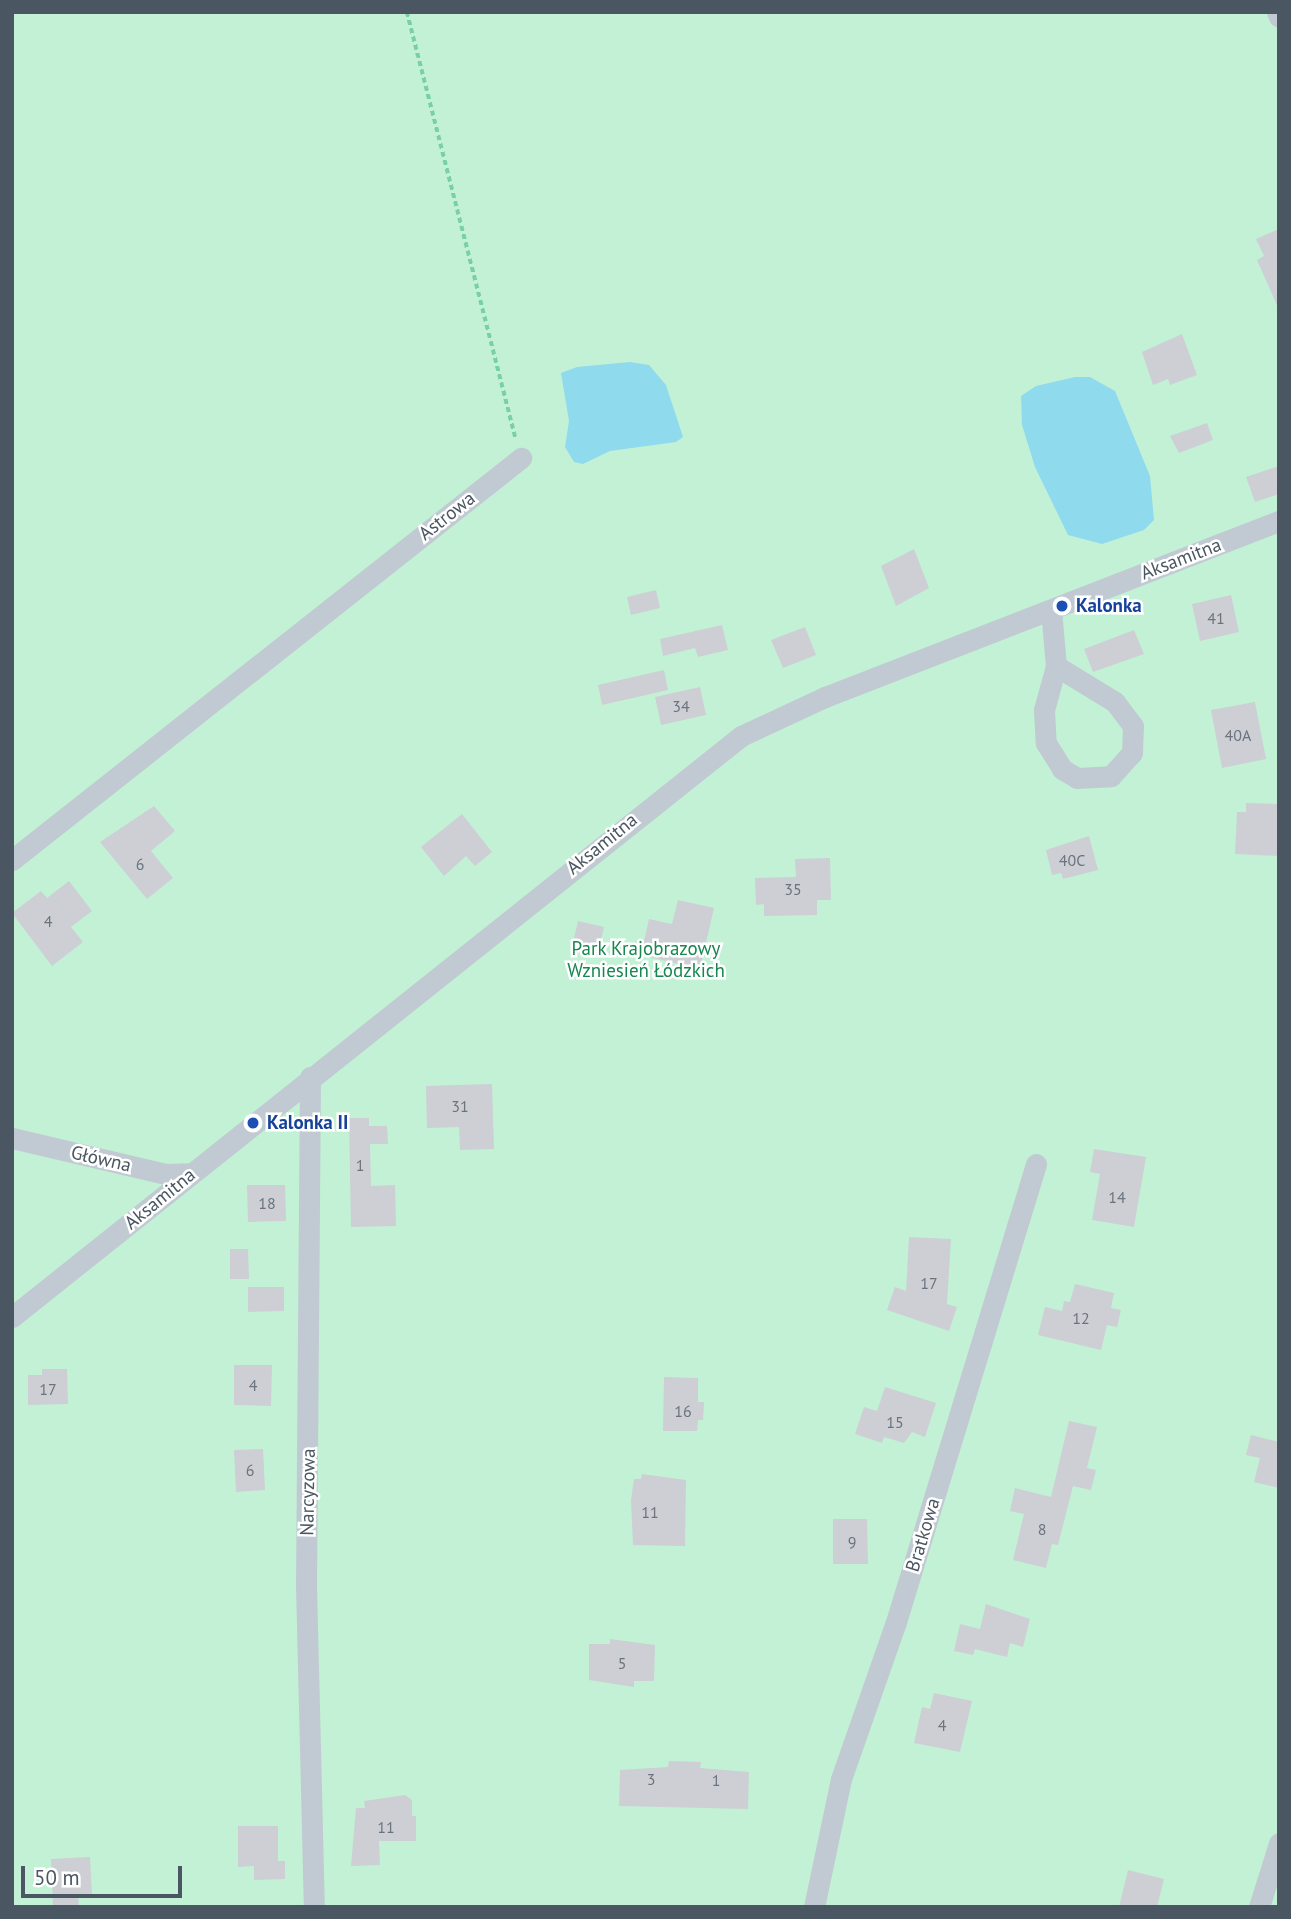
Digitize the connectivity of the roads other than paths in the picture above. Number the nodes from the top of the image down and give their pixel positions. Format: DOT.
graph roads {
  1 [pos="521,458"];
  2 [pos="1279,521"];
  3 [pos="1051,610"];
  4 [pos="1056,666"];
  5 [pos="12,860"];
  6 [pos="310,1077"];
  7 [pos="12,1138"];
  8 [pos="1036,1164"];
  9 [pos="191,1173"];
  10 [pos="12,1317"];
  11 [pos="1279,1843"];
  12 [pos="314,1907"];
  13 [pos="814,1907"];
  14 [pos="1259,1907"];
  1 -- 5 [label="street, Astrowa"];
  2 -- 3 [label="street, Aksamitna"];
  3 -- 4 [label="street"];
  3 -- 6 [label="street, Aksamitna"];
  4 -- 4 [label="street"];
  6 -- 9 [label="street, Aksamitna"];
  6 -- 12 [label="street, Narcyzowa"];
  7 -- 9 [label="street, Główna"];
  8 -- 13 [label="street, Bratkowa"];
  9 -- 10 [label="street, Aksamitna"];
  11 -- 14 [label="street"];
}
